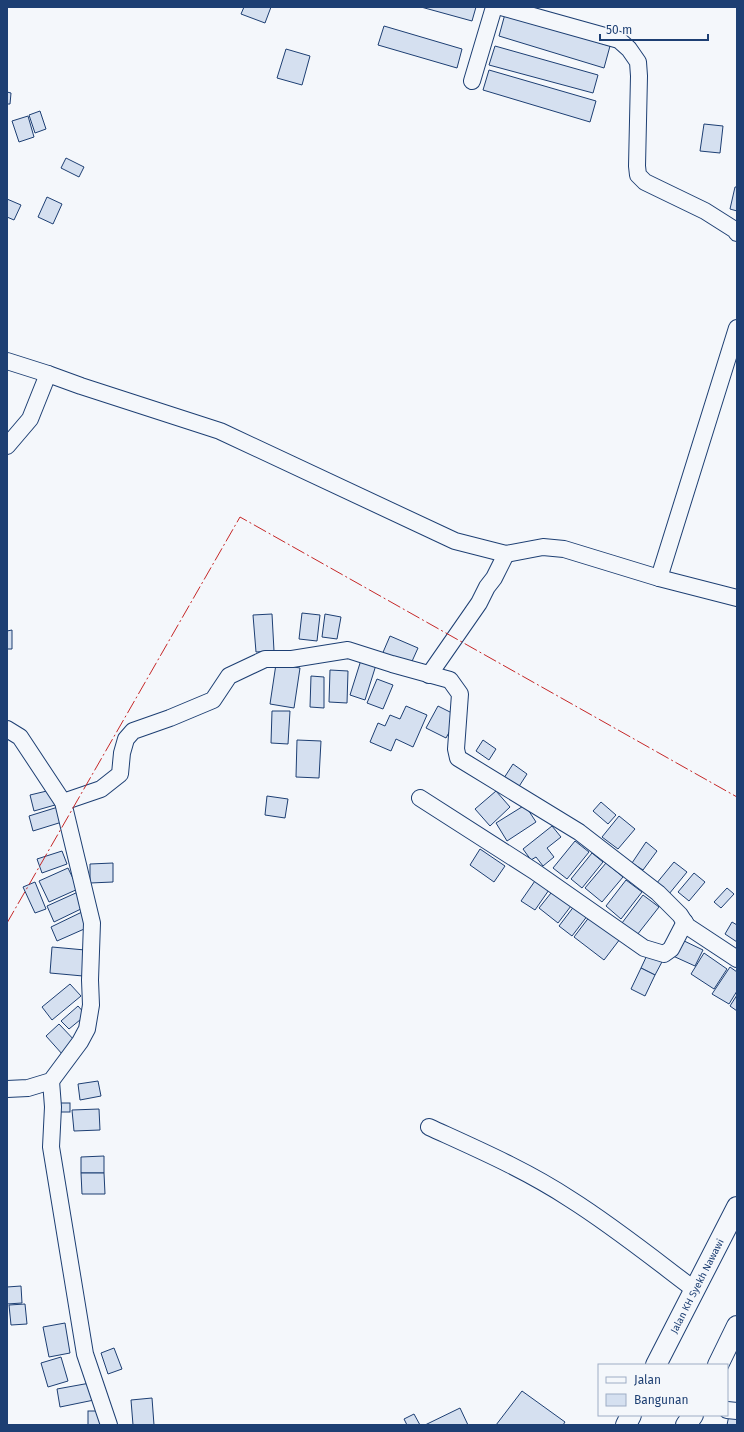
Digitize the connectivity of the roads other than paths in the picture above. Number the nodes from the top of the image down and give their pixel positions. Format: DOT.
graph roads {
  1 [pos="494,7"];
  2 [pos="501,7"];
  3 [pos="472,81"];
  4 [pos="737,233"];
  5 [pos="737,328"];
  6 [pos="7,361"];
  7 [pos="48,374"];
  8 [pos="7,446"];
  9 [pos="506,554"];
  10 [pos="660,578"];
  11 [pos="737,598"];
  12 [pos="429,674"];
  13 [pos="7,729"];
  14 [pos="420,798"];
  15 [pos="63,802"];
  16 [pos="685,922"];
  17 [pos="737,959"];
  18 [pos="51,1081"];
  19 [pos="7,1089"];
  20 [pos="429,1127"];
  21 [pos="737,1207"];
  22 [pos="695,1290"];
  23 [pos="737,1326"];
  24 [pos="657,1364"];
  25 [pos="718,1364"];
  26 [pos="630,1416"];
  27 [pos="692,1416"];
  28 [pos="109,1425"];
  29 [pos="626,1425"];
  30 [pos="686,1425"];
  1 -- 3 [label="street"];
  2 -- 4 [label="street"];
  5 -- 10 [label="street"];
  6 -- 7 [label="street"];
  7 -- 8 [label="street"];
  7 -- 9 [label="street"];
  9 -- 10 [label="street"];
  9 -- 12 [label="street"];
  10 -- 11 [label="street"];
  12 -- 15 [label="street"];
  12 -- 16 [label="street"];
  13 -- 15 [label="street"];
  14 -- 16 [label="street"];
  15 -- 18 [label="street"];
  16 -- 17 [label="street"];
  18 -- 19 [label="street"];
  18 -- 28 [label="street"];
  20 -- 22 [label="street"];
  21 -- 22 [label="main road, Jalan KH Syekh Nawawi"];
  22 -- 24 [label="main road, Jalan KH Syekh Nawawi"];
  23 -- 25 [label="main road"];
  26 -- 29 [label="main road"];
  27 -- 30 [label="main road"];
}
